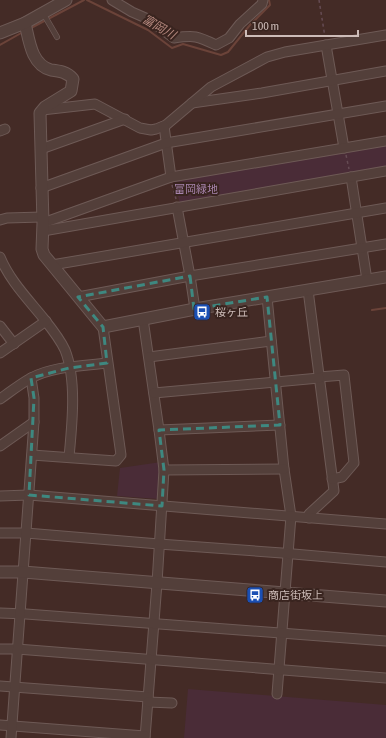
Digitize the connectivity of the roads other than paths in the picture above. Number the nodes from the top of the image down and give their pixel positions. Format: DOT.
graph roads {
  1 [pos="112,0"];
  2 [pos="263,0"];
  3 [pos="60,2"];
  4 [pos="43,13"];
  5 [pos="25,23"];
  6 [pos="0,33"];
  7 [pos="386,35"];
  8 [pos="57,37"];
  9 [pos="326,45"];
  10 [pos="386,71"];
  11 [pos="333,81"];
  12 [pos="192,103"];
  13 [pos="386,106"];
  14 [pos="42,110"];
  15 [pos="339,115"];
  16 [pos="125,119"];
  17 [pos="164,126"];
  18 [pos="386,141"];
  19 [pos="166,143"];
  20 [pos="344,148"];
  21 [pos="41,149"];
  22 [pos="386,171"];
  23 [pos="171,177"];
  24 [pos="351,177"];
  25 [pos="41,188"];
  26 [pos="177,207"];
  27 [pos="386,208"];
  28 [pos="356,213"];
  29 [pos="0,220"];
  30 [pos="42,224"];
  31 [pos="183,243"];
  32 [pos="386,244"];
  33 [pos="362,248"];
  34 [pos="0,257"];
  35 [pos="52,265"];
  36 [pos="190,276"];
  37 [pos="386,276"];
  38 [pos="367,280"];
  39 [pos="308,290"];
  40 [pos="78,296"];
  41 [pos="267,297"];
  42 [pos="194,309"];
  43 [pos="143,319"];
  44 [pos="46,321"];
  45 [pos="0,326"];
  46 [pos="103,327"];
  47 [pos="271,341"];
  48 [pos="14,344"];
  49 [pos="0,353"];
  50 [pos="149,357"];
  51 [pos="107,363"];
  52 [pos="69,368"];
  53 [pos="31,378"];
  54 [pos="319,378"];
  55 [pos="276,382"];
  56 [pos="154,393"];
  57 [pos="0,399"];
  58 [pos="34,422"];
  59 [pos="280,425"];
  60 [pos="160,430"];
  61 [pos="0,446"];
  62 [pos="32,455"];
  63 [pos="70,457"];
  64 [pos="284,469"];
  65 [pos="164,470"];
  66 [pos="332,479"];
  67 [pos="29,495"];
  68 [pos="0,496"];
  69 [pos="162,506"];
  70 [pos="291,516"];
  71 [pos="309,518"];
  72 [pos="386,524"];
  73 [pos="0,533"];
  74 [pos="26,533"];
  75 [pos="159,544"];
  76 [pos="288,554"];
  77 [pos="386,562"];
  78 [pos="0,572"];
  79 [pos="23,572"];
  80 [pos="157,583"];
  81 [pos="285,593"];
  82 [pos="386,601"];
  83 [pos="0,613"];
  84 [pos="21,614"];
  85 [pos="154,624"];
  86 [pos="282,634"];
  87 [pos="386,641"];
  88 [pos="0,649"];
  89 [pos="17,649"];
  90 [pos="150,660"];
  91 [pos="279,670"];
  92 [pos="386,678"];
  93 [pos="0,686"];
  94 [pos="15,687"];
  95 [pos="278,694"];
  96 [pos="148,700"];
  97 [pos="172,703"];
  98 [pos="0,725"];
  99 [pos="12,726"];
  100 [pos="11,738"];
  101 [pos="145,738"];
  1 -- 2 [label="street"];
  3 -- 4 [label="street"];
  4 -- 5 [label="street"];
  4 -- 8 [label="lane"];
  5 -- 6 [label="street"];
  5 -- 14 [label="street"];
  7 -- 9 [label="street"];
  9 -- 11 [label="street"];
  9 -- 12 [label="street"];
  10 -- 11 [label="street"];
  11 -- 12 [label="street"];
  11 -- 15 [label="street"];
  12 -- 17 [label="street"];
  13 -- 15 [label="street"];
  14 -- 16 [label="street"];
  14 -- 21 [label="street"];
  15 -- 19 [label="street"];
  15 -- 20 [label="street"];
  16 -- 17 [label="street"];
  16 -- 21 [label="street"];
  17 -- 19 [label="street"];
  18 -- 20 [label="street"];
  19 -- 23 [label="street"];
  19 -- 25 [label="street"];
  20 -- 23 [label="street"];
  21 -- 25 [label="street"];
  22 -- 24 [label="street"];
  23 -- 30 [label="street"];
  24 -- 26 [label="street"];
  24 -- 28 [label="street"];
  25 -- 30 [label="street"];
  26 -- 30 [label="street"];
  26 -- 31 [label="street"];
  27 -- 28 [label="street"];
  28 -- 31 [label="street"];
  28 -- 33 [label="street"];
  29 -- 30 [label="street"];
  30 -- 35 [label="street"];
  31 -- 35 [label="street"];
  31 -- 36 [label="street"];
  32 -- 33 [label="street"];
  33 -- 36 [label="street"];
  33 -- 38 [label="street"];
  34 -- 44 [label="street"];
  35 -- 40 [label="street"];
  36 -- 40 [label="street"];
  36 -- 42 [label="street"];
  37 -- 38 [label="street"];
  38 -- 39 [label="street"];
  39 -- 41 [label="street"];
  39 -- 54 [label="street"];
  40 -- 46 [label="street"];
  41 -- 42 [label="street"];
  41 -- 47 [label="street"];
  42 -- 43 [label="street"];
  43 -- 46 [label="street"];
  43 -- 50 [label="street"];
  44 -- 48 [label="street"];
  44 -- 52 [label="street"];
  45 -- 48 [label="street"];
  46 -- 51 [label="street"];
  47 -- 50 [label="street"];
  47 -- 55 [label="street"];
  48 -- 49 [label="street"];
  50 -- 56 [label="street"];
  51 -- 52 [label="street"];
  51 -- 63 [label="street"];
  52 -- 53 [label="street"];
  52 -- 63 [label="street"];
  53 -- 57 [label="street"];
  53 -- 58 [label="street"];
  54 -- 55 [label="street"];
  54 -- 66 [label="street"];
  54 -- 66 [label="street"];
  55 -- 56 [label="street"];
  55 -- 59 [label="street"];
  56 -- 60 [label="street"];
  58 -- 61 [label="street"];
  58 -- 62 [label="street"];
  59 -- 60 [label="street"];
  59 -- 64 [label="street"];
  60 -- 65 [label="street"];
  62 -- 63 [label="street"];
  62 -- 67 [label="street"];
  64 -- 65 [label="street"];
  64 -- 70 [label="street"];
  65 -- 69 [label="street"];
  66 -- 71 [label="street"];
  67 -- 68 [label="street"];
  67 -- 69 [label="street"];
  67 -- 74 [label="street"];
  69 -- 70 [label="street"];
  69 -- 75 [label="street"];
  70 -- 71 [label="street"];
  70 -- 76 [label="street"];
  71 -- 72 [label="street"];
  73 -- 74 [label="street"];
  74 -- 75 [label="street"];
  74 -- 79 [label="street"];
  75 -- 76 [label="street"];
  75 -- 80 [label="street"];
  76 -- 77 [label="street"];
  76 -- 81 [label="street"];
  78 -- 79 [label="street"];
  79 -- 80 [label="street"];
  79 -- 84 [label="street"];
  80 -- 81 [label="street"];
  80 -- 85 [label="street"];
  81 -- 82 [label="street"];
  81 -- 86 [label="street"];
  83 -- 84 [label="street"];
  84 -- 85 [label="street"];
  84 -- 89 [label="street"];
  85 -- 86 [label="street"];
  85 -- 90 [label="street"];
  86 -- 87 [label="street"];
  86 -- 91 [label="street"];
  88 -- 89 [label="street"];
  89 -- 90 [label="street"];
  89 -- 94 [label="street"];
  90 -- 91 [label="street"];
  90 -- 96 [label="street"];
  91 -- 92 [label="street"];
  91 -- 95 [label="street"];
  93 -- 94 [label="street"];
  94 -- 96 [label="street"];
  94 -- 99 [label="street"];
  96 -- 97 [label="street"];
  96 -- 101 [label="street"];
  98 -- 99 [label="street"];
  99 -- 100 [label="street"];
  99 -- 101 [label="street"];
}
